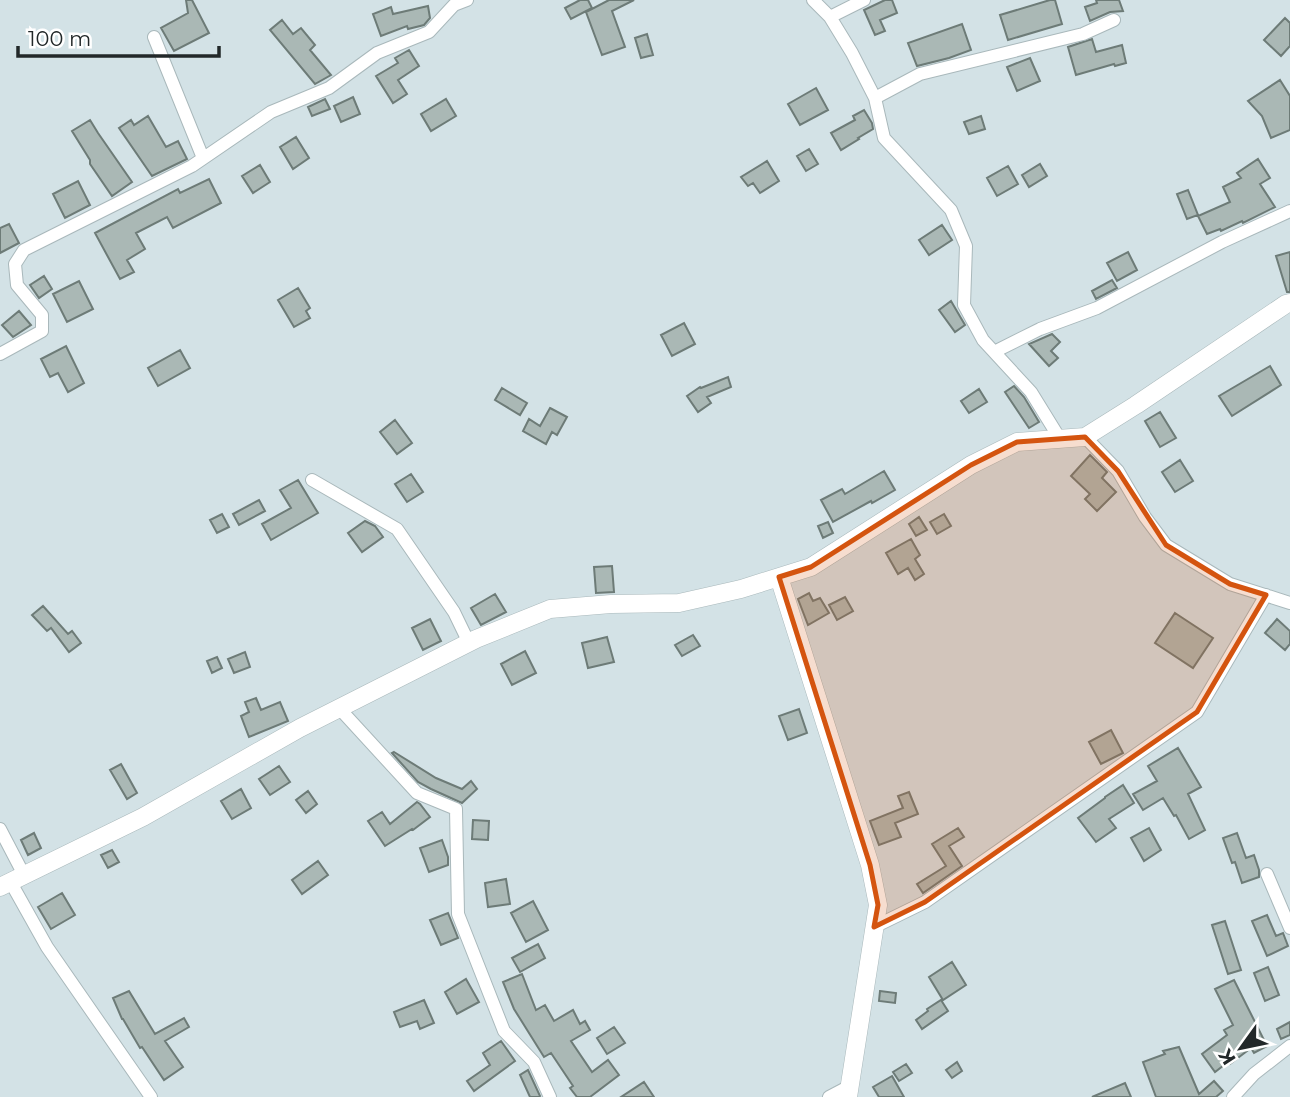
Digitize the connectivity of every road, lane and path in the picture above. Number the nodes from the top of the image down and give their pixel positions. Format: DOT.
graph roads {
  1 [pos="467,0"];
  2 [pos="813,0"];
  3 [pos="864,0"];
  4 [pos="830,16"];
  5 [pos="1114,20"];
  6 [pos="154,37"];
  7 [pos="875,98"];
  8 [pos="203,158"];
  9 [pos="1290,211"];
  10 [pos="1290,303"];
  11 [pos="994,352"];
  12 [pos="0,354"];
  13 [pos="1085,437"];
  14 [pos="1060,439"];
  15 [pos="312,480"];
  16 [pos="779,577"];
  17 [pos="1266,595"];
  18 [pos="1290,603"];
  19 [pos="470,643"];
  20 [pos="340,708"];
  21 [pos="0,829"];
  22 [pos="1267,874"];
  23 [pos="11,881"];
  24 [pos="874,927"];
  25 [pos="1290,928"];
  26 [pos="1290,1046"];
  27 [pos="848,1092"];
  28 [pos="151,1097"];
  29 [pos="551,1097"];
  30 [pos="829,1097"];
  31 [pos="1233,1097"];
  1 -- 8 [label="street"];
  2 -- 4 [label="street"];
  3 -- 4 [label="street"];
  4 -- 7 [label="street"];
  5 -- 7 [label="street"];
  6 -- 8 [label="street"];
  7 -- 11 [label="street"];
  8 -- 12 [label="street"];
  9 -- 11 [label="street"];
  10 -- 13 [label="street"];
  11 -- 14 [label="street"];
  13 -- 14 [label="street"];
  13 -- 17 [label="street"];
  14 -- 16 [label="street"];
  15 -- 19 [label="street"];
  16 -- 19 [label="street"];
  16 -- 24 [label="street"];
  17 -- 18 [label="street"];
  17 -- 24 [label="street"];
  19 -- 20 [label="street"];
  20 -- 23 [label="street"];
  20 -- 29 [label="street"];
  21 -- 23 [label="street"];
  22 -- 25 [label="street"];
  23 -- 28 [label="street"];
  24 -- 27 [label="street"];
  26 -- 31 [label="street"];
  27 -- 30 [label="street"];
}
